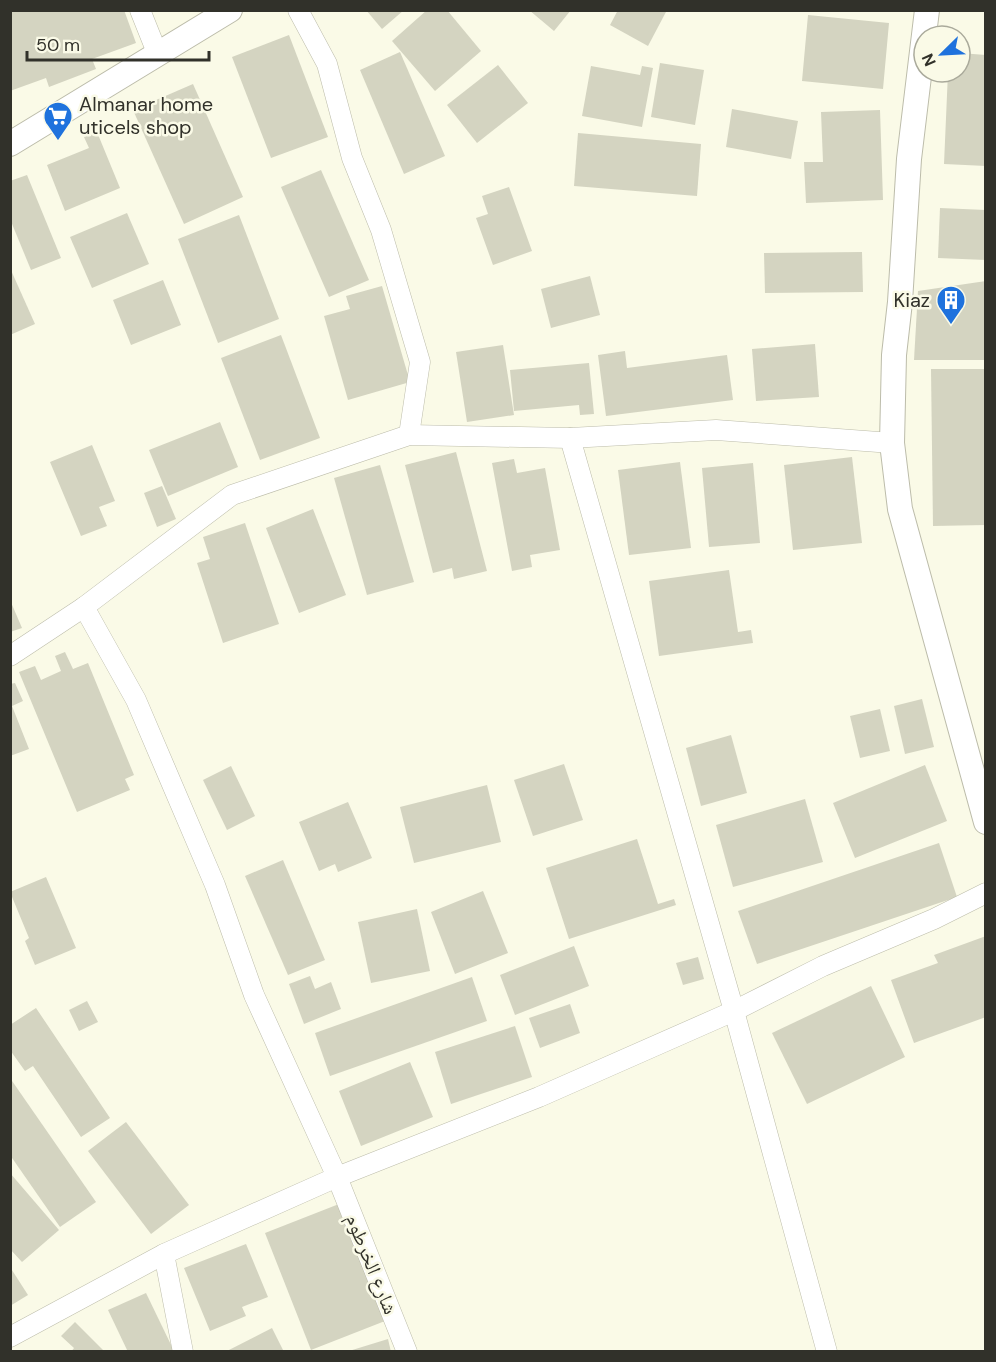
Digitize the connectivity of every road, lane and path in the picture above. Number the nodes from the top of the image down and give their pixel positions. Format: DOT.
graph roads {
  1 [pos="140,10"];
  2 [pos="230,10"];
  3 [pos="298,10"];
  4 [pos="927,10"];
  5 [pos="158,55"];
  6 [pos="10,144"];
  7 [pos="410,435"];
  8 [pos="570,438"];
  9 [pos="892,443"];
  10 [pos="84,607"];
  11 [pos="10,656"];
  12 [pos="986,822"];
  13 [pos="986,893"];
  14 [pos="734,1011"];
  15 [pos="337,1178"];
  16 [pos="164,1254"];
  17 [pos="10,1337"];
  18 [pos="183,1352"];
  19 [pos="406,1352"];
  20 [pos="827,1352"];
  1 -- 5 [label="street"];
  2 -- 5 [label="street"];
  3 -- 7 [label="street"];
  4 -- 9 [label="street"];
  5 -- 6 [label="street"];
  7 -- 8 [label="street"];
  7 -- 10 [label="street"];
  8 -- 9 [label="street"];
  8 -- 14 [label="street"];
  9 -- 12 [label="street"];
  10 -- 11 [label="street"];
  10 -- 15 [label="street, شارع الخرطوم"];
  13 -- 14 [label="street"];
  14 -- 15 [label="street"];
  14 -- 20 [label="street"];
  15 -- 16 [label="street"];
  15 -- 19 [label="street, شارع الخرطوم"];
  16 -- 17 [label="street"];
  16 -- 18 [label="street"];
}
